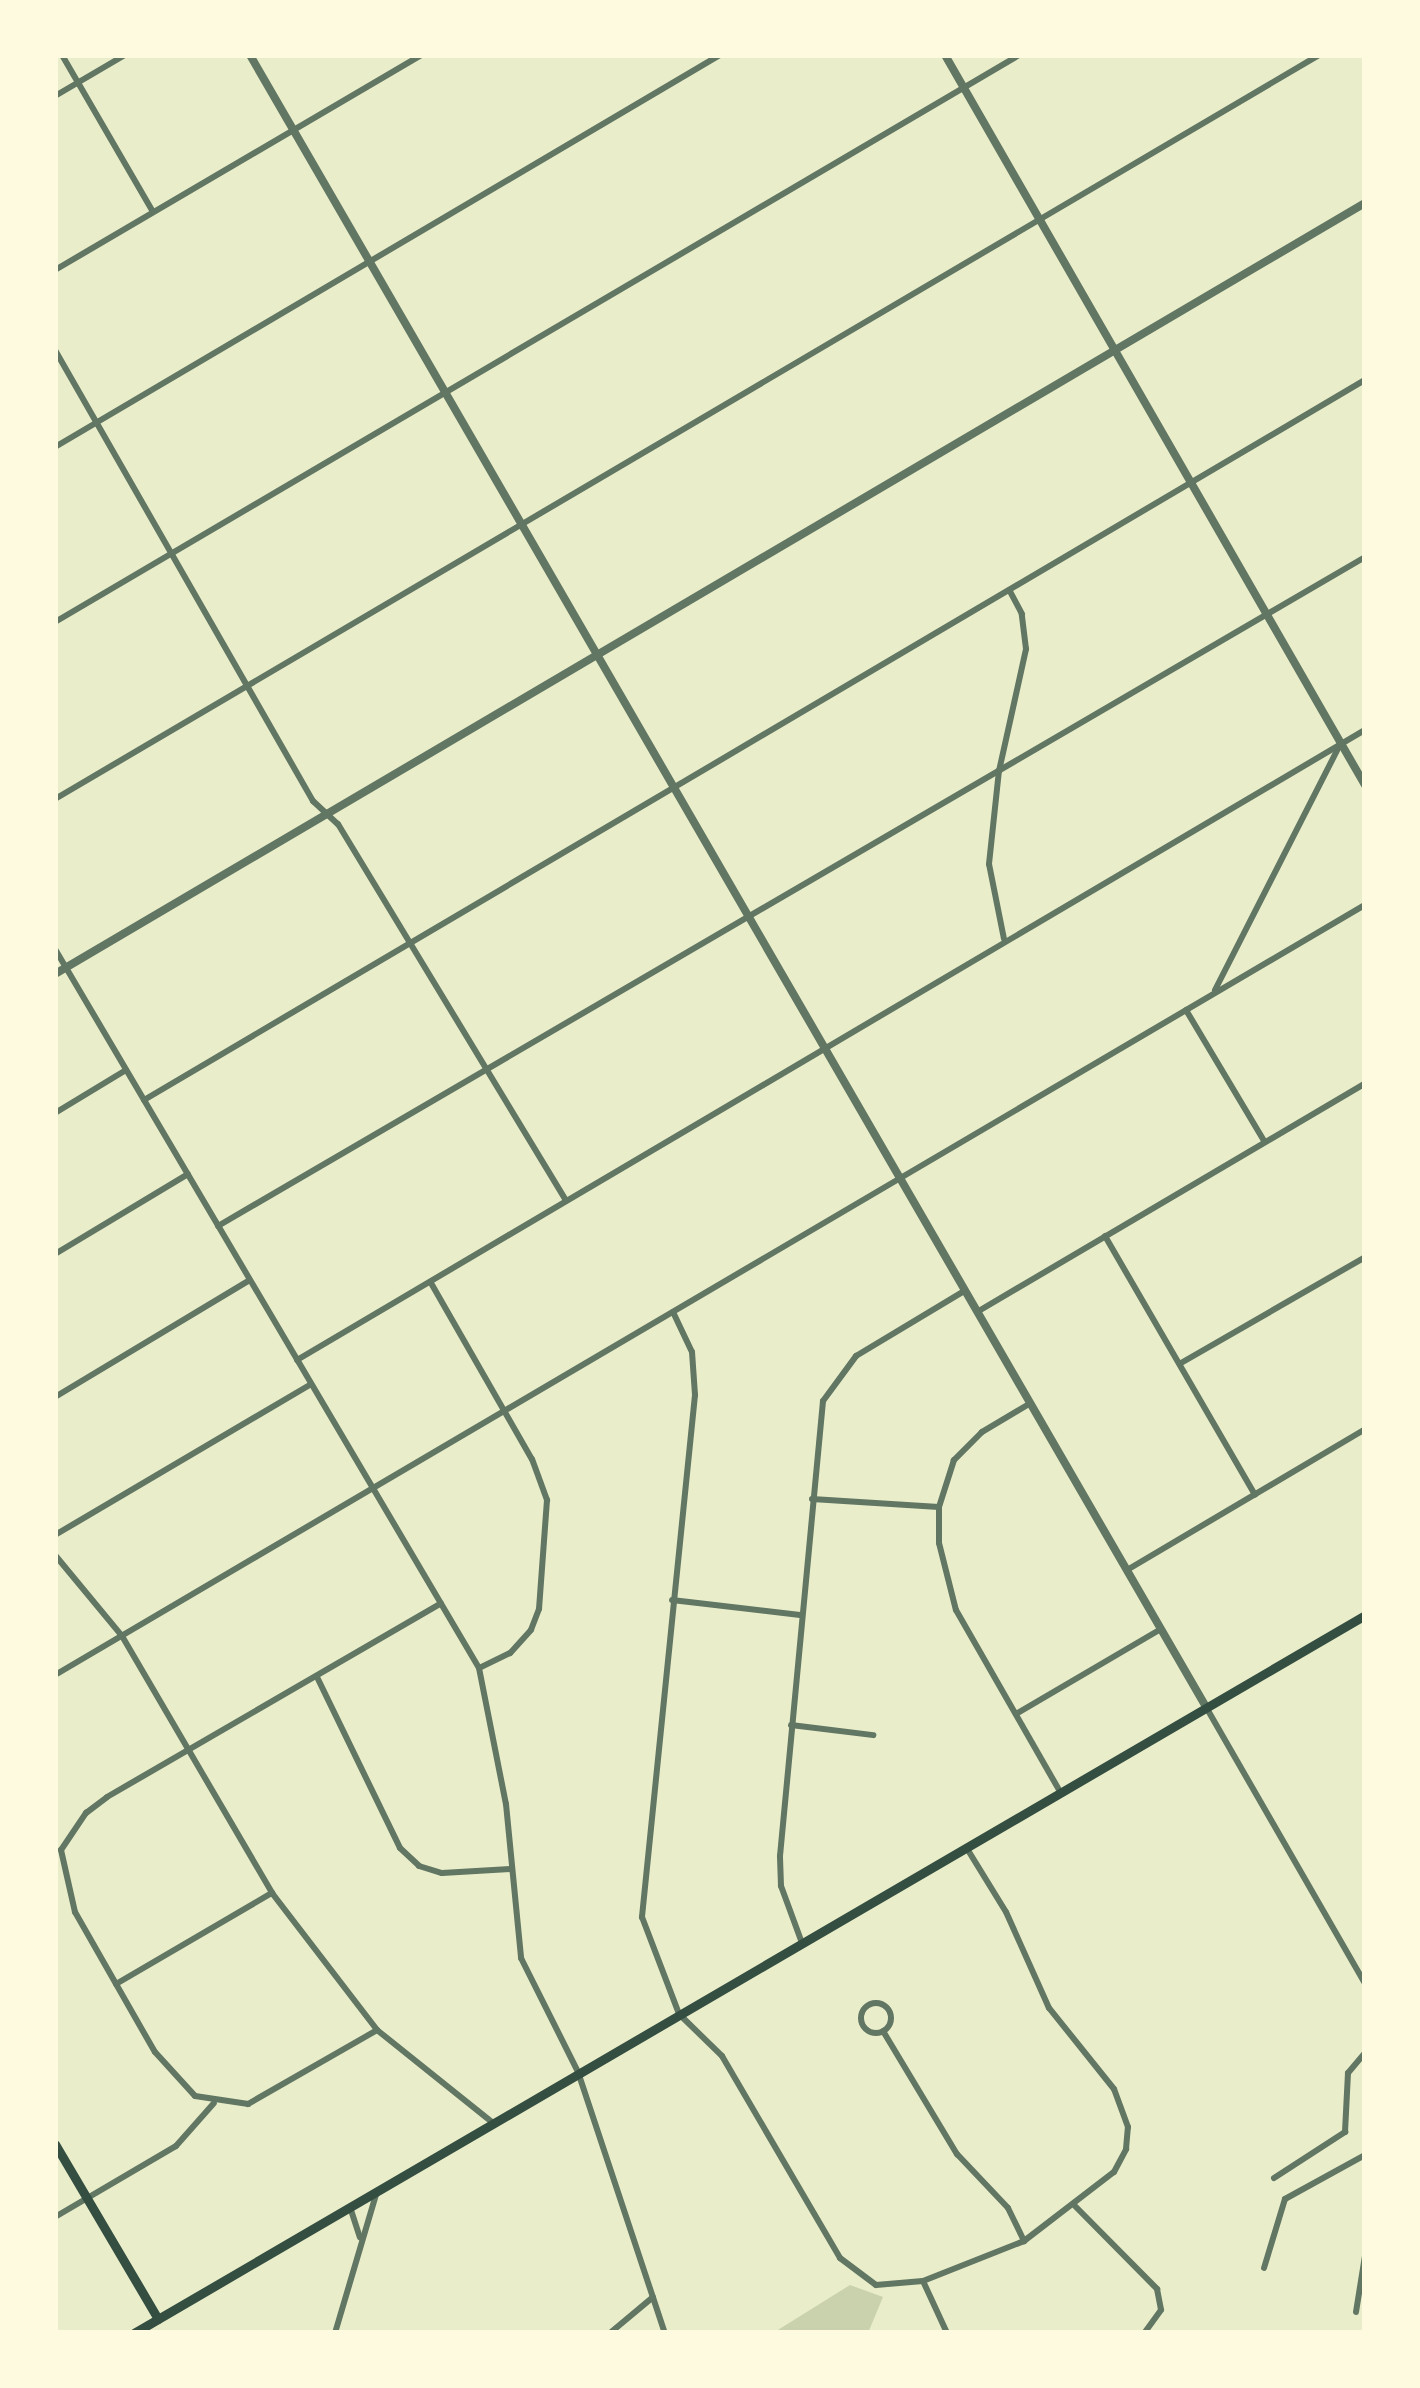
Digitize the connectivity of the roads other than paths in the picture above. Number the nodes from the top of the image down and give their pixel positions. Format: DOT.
graph roads {
  1 [pos="62,55"];
  2 [pos="126,55"];
  3 [pos="250,55"];
  4 [pos="422,55"];
  5 [pos="720,55"];
  6 [pos="945,55"];
  7 [pos="1018,55"];
  8 [pos="1296,55"];
  9 [pos="1319,55"];
  10 [pos="1302,65"];
  11 [pos="78,83"];
  12 [pos="964,86"];
  13 [pos="55,96"];
  14 [pos="293,130"];
  15 [pos="1365,203"];
  16 [pos="153,212"];
  17 [pos="1039,218"];
  18 [pos="370,261"];
  19 [pos="55,270"];
  20 [pos="55,350"];
  21 [pos="1115,350"];
  22 [pos="1365,380"];
  23 [pos="444,391"];
  24 [pos="96,422"];
  25 [pos="55,446"];
  26 [pos="1192,482"];
  27 [pos="521,524"];
  28 [pos="170,552"];
  29 [pos="1365,557"];
  30 [pos="1009,590"];
  31 [pos="1267,615"];
  32 [pos="55,622"];
  33 [pos="595,654"];
  34 [pos="246,686"];
  35 [pos="1365,730"];
  36 [pos="1341,744"];
  37 [pos="999,772"];
  38 [pos="671,785"];
  39 [pos="1365,786"];
  40 [pos="55,800"];
  41 [pos="326,813"];
  42 [pos="1365,905"];
  43 [pos="747,916"];
  44 [pos="1004,939"];
  45 [pos="409,942"];
  46 [pos="55,949"];
  47 [pos="66,968"];
  48 [pos="55,974"];
  49 [pos="1215,991"];
  50 [pos="1186,1010"];
  51 [pos="823,1048"];
  52 [pos="126,1070"];
  53 [pos="485,1071"];
  54 [pos="1365,1083"];
  55 [pos="144,1100"];
  56 [pos="55,1113"];
  57 [pos="1264,1141"];
  58 [pos="188,1174"];
  59 [pos="898,1178"];
  60 [pos="566,1201"];
  61 [pos="218,1226"];
  62 [pos="1105,1236"];
  63 [pos="55,1254"];
  64 [pos="1365,1257"];
  65 [pos="250,1280"];
  66 [pos="430,1282"];
  67 [pos="964,1290"];
  68 [pos="673,1312"];
  69 [pos="976,1312"];
  70 [pos="298,1360"];
  71 [pos="1181,1363"];
  72 [pos="311,1384"];
  73 [pos="55,1397"];
  74 [pos="1029,1404"];
  75 [pos="502,1409"];
  76 [pos="1365,1429"];
  77 [pos="371,1485"];
  78 [pos="1255,1494"];
  79 [pos="812,1498"];
  80 [pos="939,1507"];
  81 [pos="55,1534"];
  82 [pos="55,1554"];
  83 [pos="1127,1570"];
  84 [pos="672,1600"];
  85 [pos="441,1603"];
  86 [pos="800,1615"];
  87 [pos="1365,1616"];
  88 [pos="1162,1629"];
  89 [pos="122,1636"];
  90 [pos="479,1668"];
  91 [pos="55,1676"];
  92 [pos="317,1677"];
  93 [pos="1206,1708"];
  94 [pos="1016,1714"];
  95 [pos="791,1725"];
  96 [pos="873,1735"];
  97 [pos="191,1751"];
  98 [pos="1061,1794"];
  99 [pos="966,1847"];
  100 [pos="58,1850"];
  101 [pos="511,1869"];
  102 [pos="272,1894"];
  103 [pos="802,1943"];
  104 [pos="116,1984"];
  105 [pos="1365,1984"];
  106 [pos="680,2014"];
  107 [pos="377,2030"];
  108 [pos="883,2031"];
  109 [pos="1365,2053"];
  110 [pos="578,2072"];
  111 [pos="214,2103"];
  112 [pos="492,2122"];
  113 [pos="55,2144"];
  114 [pos="1365,2155"];
  115 [pos="1274,2178"];
  116 [pos="377,2191"];
  117 [pos="88,2201"];
  118 [pos="350,2206"];
  119 [pos="1076,2206"];
  120 [pos="55,2217"];
  121 [pos="360,2238"];
  122 [pos="1024,2241"];
  123 [pos="1365,2256"];
  124 [pos="1264,2268"];
  125 [pos="923,2281"];
  126 [pos="653,2297"];
  127 [pos="1356,2312"];
  128 [pos="158,2319"];
  129 [pos="134,2333"];
  130 [pos="335,2333"];
  131 [pos="610,2333"];
  132 [pos="665,2333"];
  133 [pos="947,2333"];
  134 [pos="1144,2333"];
  1 -- 11 [label="street"];
  2 -- 11 [label="street"];
  3 -- 14 [label="street"];
  4 -- 14 [label="street"];
  5 -- 18 [label="street"];
  6 -- 12 [label="street"];
  7 -- 12 [label="street"];
  8 -- 10 [label="street"];
  9 -- 10 [label="street"];
  10 -- 17 [label="street"];
  11 -- 13 [label="street"];
  11 -- 16 [label="street"];
  12 -- 17 [label="street"];
  12 -- 23 [label="street"];
  14 -- 16 [label="street"];
  14 -- 18 [label="street"];
  15 -- 21 [label="street"];
  16 -- 19 [label="street"];
  17 -- 21 [label="street"];
  17 -- 27 [label="street"];
  18 -- 23 [label="street"];
  18 -- 24 [label="street"];
  20 -- 24 [label="street"];
  21 -- 26 [label="street"];
  21 -- 33 [label="street"];
  22 -- 26 [label="street"];
  23 -- 27 [label="street"];
  23 -- 28 [label="street"];
  24 -- 25 [label="street"];
  24 -- 28 [label="street"];
  26 -- 30 [label="street"];
  26 -- 31 [label="street"];
  27 -- 33 [label="street"];
  27 -- 34 [label="street"];
  28 -- 32 [label="street"];
  28 -- 34 [label="street"];
  29 -- 31 [label="street"];
  30 -- 37 [label="street"];
  30 -- 38 [label="street"];
  31 -- 36 [label="street"];
  31 -- 37 [label="street"];
  33 -- 38 [label="street"];
  33 -- 41 [label="street"];
  34 -- 40 [label="street"];
  34 -- 41 [label="street"];
  35 -- 36 [label="street"];
  36 -- 39 [label="street"];
  36 -- 44 [label="street"];
  36 -- 49 [label="street"];
  37 -- 43 [label="street"];
  37 -- 44 [label="street"];
  38 -- 43 [label="street"];
  38 -- 45 [label="street"];
  41 -- 45 [label="street"];
  41 -- 47 [label="street"];
  42 -- 49 [label="street"];
  43 -- 51 [label="street"];
  43 -- 53 [label="street"];
  44 -- 51 [label="street"];
  45 -- 53 [label="street"];
  45 -- 55 [label="street"];
  46 -- 47 [label="street"];
  47 -- 48 [label="street"];
  47 -- 52 [label="street"];
  49 -- 50 [label="street"];
  50 -- 57 [label="street"];
  50 -- 59 [label="street"];
  51 -- 59 [label="street"];
  51 -- 60 [label="street"];
  52 -- 55 [label="street"];
  52 -- 56 [label="street"];
  53 -- 60 [label="street"];
  53 -- 61 [label="street"];
  54 -- 57 [label="street"];
  55 -- 58 [label="street"];
  57 -- 62 [label="street"];
  58 -- 61 [label="street"];
  58 -- 63 [label="street"];
  59 -- 67 [label="street"];
  59 -- 68 [label="street"];
  60 -- 66 [label="street"];
  61 -- 65 [label="street"];
  62 -- 69 [label="street"];
  62 -- 71 [label="street"];
  64 -- 71 [label="street"];
  65 -- 70 [label="street"];
  65 -- 73 [label="street"];
  66 -- 70 [label="street"];
  66 -- 75 [label="street"];
  67 -- 69 [label="street"];
  67 -- 79 [label="street"];
  68 -- 75 [label="street"];
  68 -- 84 [label="street"];
  69 -- 74 [label="street"];
  70 -- 72 [label="street"];
  71 -- 78 [label="street"];
  72 -- 77 [label="street"];
  72 -- 81 [label="street"];
  74 -- 80 [label="street"];
  74 -- 83 [label="street"];
  75 -- 77 [label="street"];
  75 -- 90 [label="street"];
  76 -- 78 [label="street"];
  77 -- 85 [label="street"];
  77 -- 89 [label="street"];
  78 -- 83 [label="street"];
  79 -- 80 [label="street"];
  79 -- 86 [label="street"];
  80 -- 94 [label="street"];
  82 -- 89 [label="street"];
  83 -- 88 [label="street"];
  84 -- 86 [label="street"];
  84 -- 106 [label="street"];
  85 -- 90 [label="street"];
  85 -- 92 [label="street"];
  86 -- 95 [label="street"];
  87 -- 93 [label="main road"];
  88 -- 93 [label="street"];
  88 -- 94 [label="street"];
  89 -- 91 [label="street"];
  89 -- 97 [label="street"];
  90 -- 101 [label="street"];
  92 -- 97 [label="street"];
  92 -- 101 [label="street"];
  93 -- 98 [label="main road"];
  93 -- 105 [label="street"];
  94 -- 98 [label="street"];
  95 -- 96 [label="street"];
  95 -- 103 [label="street"];
  97 -- 100 [label="street"];
  97 -- 102 [label="street"];
  98 -- 99 [label="main road"];
  99 -- 103 [label="main road"];
  99 -- 119 [label="street"];
  100 -- 104 [label="street"];
  101 -- 110 [label="street"];
  102 -- 104 [label="street"];
  102 -- 107 [label="street"];
  103 -- 106 [label="main road"];
  104 -- 111 [label="street"];
  106 -- 110 [label="main road"];
  106 -- 125 [label="street"];
  107 -- 111 [label="street"];
  107 -- 112 [label="street"];
  108 -- 108 [label="street"];
  108 -- 122 [label="street"];
  109 -- 115 [label="street"];
  110 -- 112 [label="main road"];
  110 -- 126 [label="street"];
  111 -- 117 [label="street"];
  112 -- 116 [label="main road"];
  113 -- 117 [label="main road"];
  114 -- 124 [label="street"];
  116 -- 118 [label="main road"];
  116 -- 121 [label="street"];
  117 -- 120 [label="street"];
  117 -- 128 [label="main road"];
  118 -- 121 [label="street"];
  118 -- 128 [label="main road"];
  119 -- 122 [label="street"];
  119 -- 134 [label="street"];
  121 -- 130 [label="street"];
  122 -- 125 [label="street"];
  123 -- 127 [label="street"];
  125 -- 133 [label="street"];
  126 -- 131 [label="street"];
  126 -- 132 [label="street"];
  128 -- 129 [label="main road"];
}
